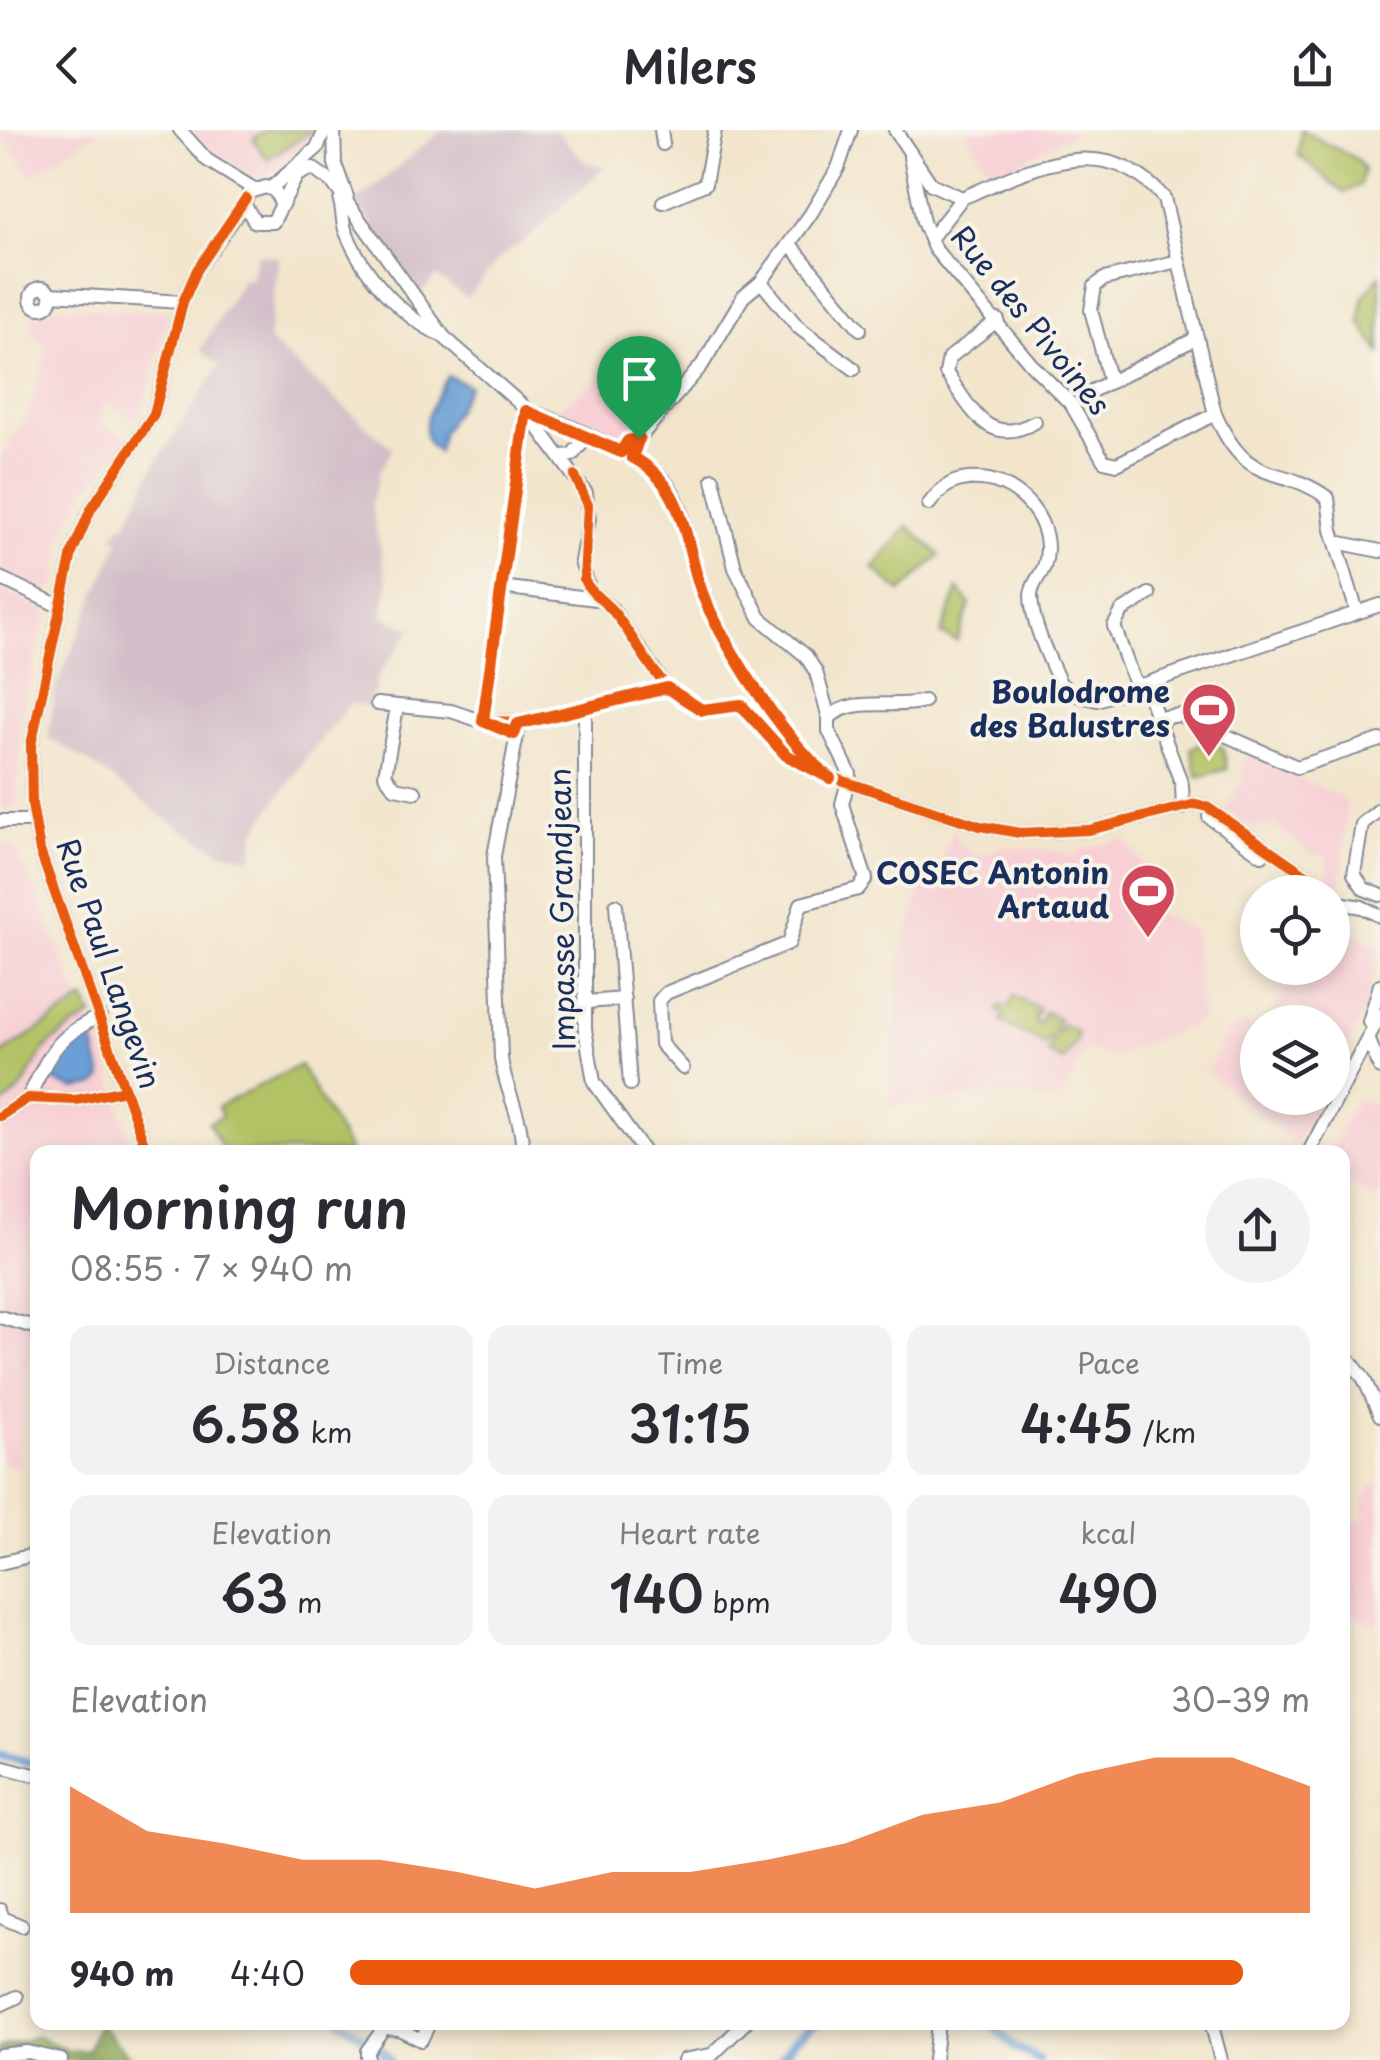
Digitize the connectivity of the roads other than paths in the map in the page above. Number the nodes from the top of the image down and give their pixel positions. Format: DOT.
graph roads {
  1 [pos="180,130"];
  2 [pos="325,130"];
  3 [pos="334,130"];
  4 [pos="715,130"];
  5 [pos="850,130"];
  6 [pos="894,130"];
  7 [pos="1066,145"];
  8 [pos="1108,146"];
  9 [pos="314,150"];
  10 [pos="908,152"];
  11 [pos="335,159"];
  12 [pos="316,171"];
  13 [pos="271,188"];
  14 [pos="337,189"];
  15 [pos="248,197"];
  16 [pos="962,198"];
  17 [pos="663,202"];
  18 [pos="282,205"];
  19 [pos="350,210"];
  20 [pos="250,218"];
  21 [pos="222,233"];
  22 [pos="930,238"];
  23 [pos="790,244"];
  24 [pos="1178,261"];
  25 [pos="761,282"];
  26 [pos="54,298"];
  27 [pos="183,302"];
  28 [pos="998,320"];
  29 [pos="860,329"];
  30 [pos="444,337"];
  31 [pos="1197,338"];
  32 [pos="854,369"];
  33 [pos="1110,382"];
  34 [pos="1086,394"];
  35 [pos="526,411"];
  36 [pos="1216,414"];
  37 [pos="1035,422"];
  38 [pos="572,446"];
  39 [pos="626,454"];
  40 [pos="714,479"];
  41 [pos="665,480"];
  42 [pos="929,504"];
  43 [pos="1336,542"];
  44 [pos="1380,551"];
  45 [pos="0,578"];
  46 [pos="501,587"];
  47 [pos="1149,594"];
  48 [pos="598,599"];
  49 [pos="1380,605"];
  50 [pos="59,606"];
  51 [pos="1357,612"];
  52 [pos="1138,686"];
  53 [pos="667,688"];
  54 [pos="924,701"];
  55 [pos="377,704"];
  56 [pos="397,707"];
  57 [pos="585,709"];
  58 [pos="830,718"];
  59 [pos="1157,718"];
  60 [pos="483,721"];
  61 [pos="516,729"];
  62 [pos="1380,740"];
  63 [pos="830,778"];
  64 [pos="848,786"];
  65 [pos="415,792"];
  66 [pos="1183,808"];
  67 [pos="1378,808"];
  68 [pos="0,821"];
  69 [pos="34,821"];
  70 [pos="1354,874"];
  71 [pos="1289,875"];
  72 [pos="1303,875"];
  73 [pos="1350,883"];
  74 [pos="1377,894"];
  75 [pos="1350,897"];
  76 [pos="1350,904"];
  77 [pos="616,905"];
  78 [pos="1380,916"];
  79 [pos="1380,985"];
  80 [pos="624,999"];
  81 [pos="586,1002"];
  82 [pos="1380,1014"];
  83 [pos="100,1016"];
  84 [pos="1366,1035"];
  85 [pos="684,1068"];
  86 [pos="1380,1068"];
  87 [pos="630,1084"];
  88 [pos="125,1090"];
  89 [pos="28,1098"];
  90 [pos="0,1116"];
  91 [pos="145,1145"];
  92 [pos="521,1145"];
  93 [pos="639,1145"];
  94 [pos="1313,1145"];
  95 [pos="0,1317"];
  96 [pos="30,1326"];
  97 [pos="1350,1352"];
  98 [pos="1350,1357"];
  99 [pos="1371,1377"];
  100 [pos="1380,1402"];
  101 [pos="1380,1415"];
  102 [pos="30,1556"];
  103 [pos="0,1563"];
  104 [pos="0,1766"];
  105 [pos="30,1774"];
  106 [pos="0,1910"];
  107 [pos="22,1926"];
  108 [pos="17,1996"];
  109 [pos="0,2005"];
  110 [pos="385,2030"];
  111 [pos="399,2030"];
  112 [pos="426,2030"];
  113 [pos="738,2030"];
  114 [pos="937,2030"];
  115 [pos="1214,2030"];
  116 [pos="0,2055"];
  117 [pos="367,2055"];
  118 [pos="61,2060"];
  119 [pos="684,2060"];
  120 [pos="934,2060"];
  121 [pos="1221,2060"];
  1 -- 15 [label="street"];
  2 -- 9 [label="street"];
  3 -- 11 [label="street"];
  4 -- 17 [label="street"];
  5 -- 23 [label="street"];
  6 -- 10 [label="street"];
  7 -- 16 [label="street"];
  8 -- 24 [label="street"];
  9 -- 11 [label="street"];
  9 -- 12 [label="street"];
  9 -- 13 [label="street"];
  10 -- 16 [label="street"];
  10 -- 22 [label="street, Rue des Pivoines"];
  11 -- 12 [label="street"];
  11 -- 19 [label="street"];
  12 -- 14 [label="street"];
  12 -- 18 [label="street"];
  13 -- 15 [label="street"];
  13 -- 18 [label="street"];
  14 -- 19 [label="street"];
  14 -- 30 [label="street"];
  15 -- 20 [label="street"];
  15 -- 21 [label="street, Rue Paul Langevin"];
  16 -- 22 [label="street"];
  18 -- 20 [label="street"];
  19 -- 30 [label="street"];
  20 -- 21 [label="street, Rue Paul Langevin"];
  21 -- 27 [label="street, Rue Paul Langevin"];
  22 -- 28 [label="street, Rue des Pivoines"];
  23 -- 25 [label="street"];
  23 -- 29 [label="street"];
  24 -- 31 [label="street"];
  24 -- 33 [label="street"];
  25 -- 32 [label="street"];
  25 -- 39 [label="street"];
  26 -- 27 [label="street"];
  27 -- 50 [label="street, Rue Paul Langevin"];
  28 -- 36 [label="street, Rue des Pivoines"];
  28 -- 37 [label="street"];
  30 -- 35 [label="street"];
  31 -- 33 [label="street"];
  31 -- 36 [label="street"];
  33 -- 34 [label="street"];
  35 -- 38 [label="street"];
  35 -- 38 [label="street"];
  35 -- 46 [label="street"];
  36 -- 43 [label="street"];
  38 -- 39 [label="street"];
  38 -- 41 [label="street"];
  38 -- 48 [label="street"];
  39 -- 41 [label="street"];
  40 -- 58 [label="street"];
  41 -- 63 [label="street"];
  42 -- 52 [label="street"];
  43 -- 44 [label="street"];
  43 -- 51 [label="street"];
  45 -- 50 [label="street"];
  46 -- 48 [label="street"];
  46 -- 60 [label="street"];
  47 -- 52 [label="street"];
  48 -- 53 [label="street"];
  49 -- 51 [label="street"];
  50 -- 69 [label="street, Rue Paul Langevin"];
  51 -- 52 [label="street"];
  52 -- 59 [label="street"];
  53 -- 57 [label="street"];
  53 -- 63 [label="street"];
  54 -- 58 [label="street"];
  55 -- 56 [label="street"];
  56 -- 60 [label="street"];
  56 -- 65 [label="street"];
  57 -- 61 [label="street"];
  57 -- 81 [label="street, Impasse Grandjean"];
  58 -- 64 [label="street"];
  59 -- 62 [label="street"];
  59 -- 66 [label="street"];
  60 -- 61 [label="street"];
  61 -- 92 [label="street"];
  63 -- 64 [label="street"];
  64 -- 66 [label="street"];
  64 -- 85 [label="street"];
  66 -- 71 [label="street"];
  66 -- 72 [label="street"];
  67 -- 70 [label="street"];
  68 -- 69 [label="street"];
  69 -- 83 [label="street, Rue Paul Langevin"];
  70 -- 73 [label="street"];
  70 -- 74 [label="street"];
  74 -- 75 [label="street"];
  76 -- 78 [label="street"];
  77 -- 80 [label="street"];
  79 -- 84 [label="street"];
  80 -- 81 [label="street"];
  80 -- 87 [label="street"];
  81 -- 93 [label="street, Impasse Grandjean"];
  82 -- 84 [label="street"];
  83 -- 88 [label="street, Rue Paul Langevin"];
  83 -- 89 [label="street"];
  84 -- 86 [label="street"];
  84 -- 94 [label="street"];
  88 -- 89 [label="street"];
  88 -- 91 [label="street, Rue Paul Langevin"];
  89 -- 90 [label="street"];
  95 -- 96 [label="street"];
  97 -- 99 [label="street"];
  98 -- 99 [label="street"];
  99 -- 100 [label="street"];
  99 -- 101 [label="street"];
  102 -- 103 [label="street"];
  104 -- 105 [label="street"];
  106 -- 107 [label="street"];
  108 -- 109 [label="street"];
  110 -- 117 [label="street"];
  111 -- 112 [label="street"];
  113 -- 119 [label="street"];
  114 -- 120 [label="street"];
  115 -- 121 [label="street"];
  116 -- 118 [label="street"];
}
